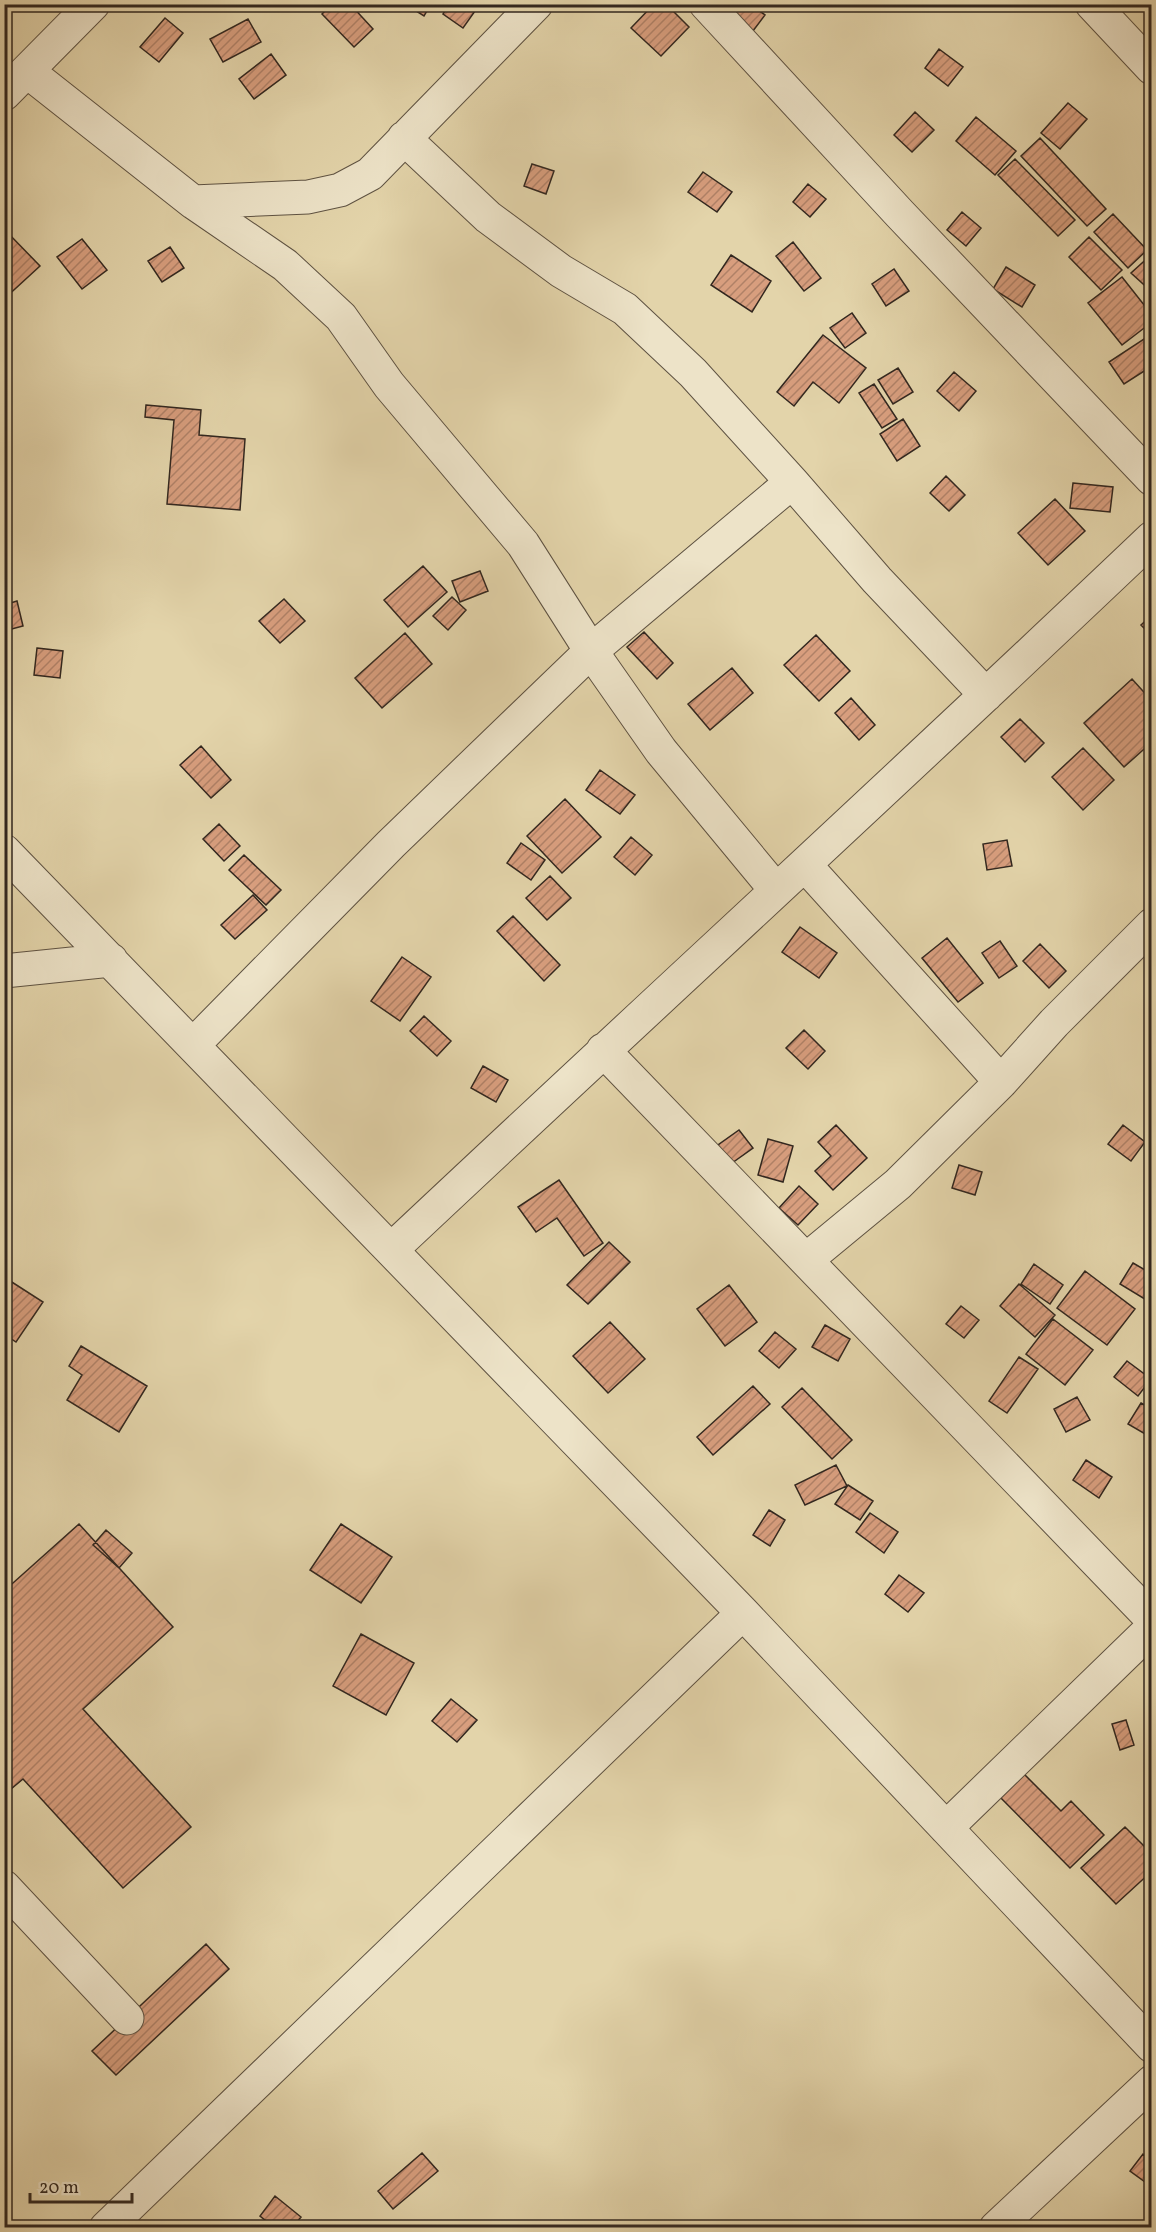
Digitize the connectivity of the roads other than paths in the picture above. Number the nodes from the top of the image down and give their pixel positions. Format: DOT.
graph roads {
  1 [pos="93,4"];
  2 [pos="536,4"];
  3 [pos="706,4"];
  4 [pos="1092,4"];
  5 [pos="1152,68"];
  6 [pos="16,82"];
  7 [pos="404,138"];
  8 [pos="193,202"];
  9 [pos="1152,480"];
  10 [pos="792,482"];
  11 [pos="1152,538"];
  12 [pos="591,651"];
  13 [pos="986,695"];
  14 [pos="4,850"];
  15 [pos="805,865"];
  16 [pos="776,890"];
  17 [pos="1152,925"];
  18 [pos="111,960"];
  19 [pos="4,971"];
  20 [pos="193,1045"];
  21 [pos="603,1050"];
  22 [pos="1001,1082"];
  23 [pos="391,1250"];
  24 [pos="806,1260"];
  25 [pos="743,1613"];
  26 [pos="1152,1619"];
  27 [pos="1152,1628"];
  28 [pos="945,1828"];
  29 [pos="4,1887"];
  30 [pos="127,2018"];
  31 [pos="1152,2046"];
  32 [pos="1152,2082"];
  33 [pos="106,2228"];
  34 [pos="996,2228"];
  1 -- 6 [label="street"];
  2 -- 7 [label="street"];
  3 -- 9 [label="street"];
  4 -- 5 [label="street"];
  6 -- 8 [label="street"];
  7 -- 8 [label="street"];
  7 -- 10 [label="street"];
  8 -- 12 [label="street"];
  10 -- 12 [label="street"];
  10 -- 13 [label="street"];
  11 -- 13 [label="street"];
  12 -- 16 [label="street"];
  12 -- 20 [label="street"];
  13 -- 15 [label="street"];
  14 -- 18 [label="street"];
  15 -- 16 [label="street"];
  15 -- 22 [label="street"];
  16 -- 21 [label="street"];
  17 -- 22 [label="street"];
  18 -- 19 [label="street"];
  18 -- 20 [label="street"];
  20 -- 23 [label="street"];
  21 -- 23 [label="street"];
  21 -- 24 [label="street"];
  22 -- 24 [label="street"];
  23 -- 25 [label="street"];
  24 -- 26 [label="street"];
  25 -- 28 [label="street"];
  25 -- 33 [label="street"];
  27 -- 28 [label="street"];
  28 -- 31 [label="street"];
  29 -- 30 [label="street"];
  32 -- 34 [label="street"];
}
